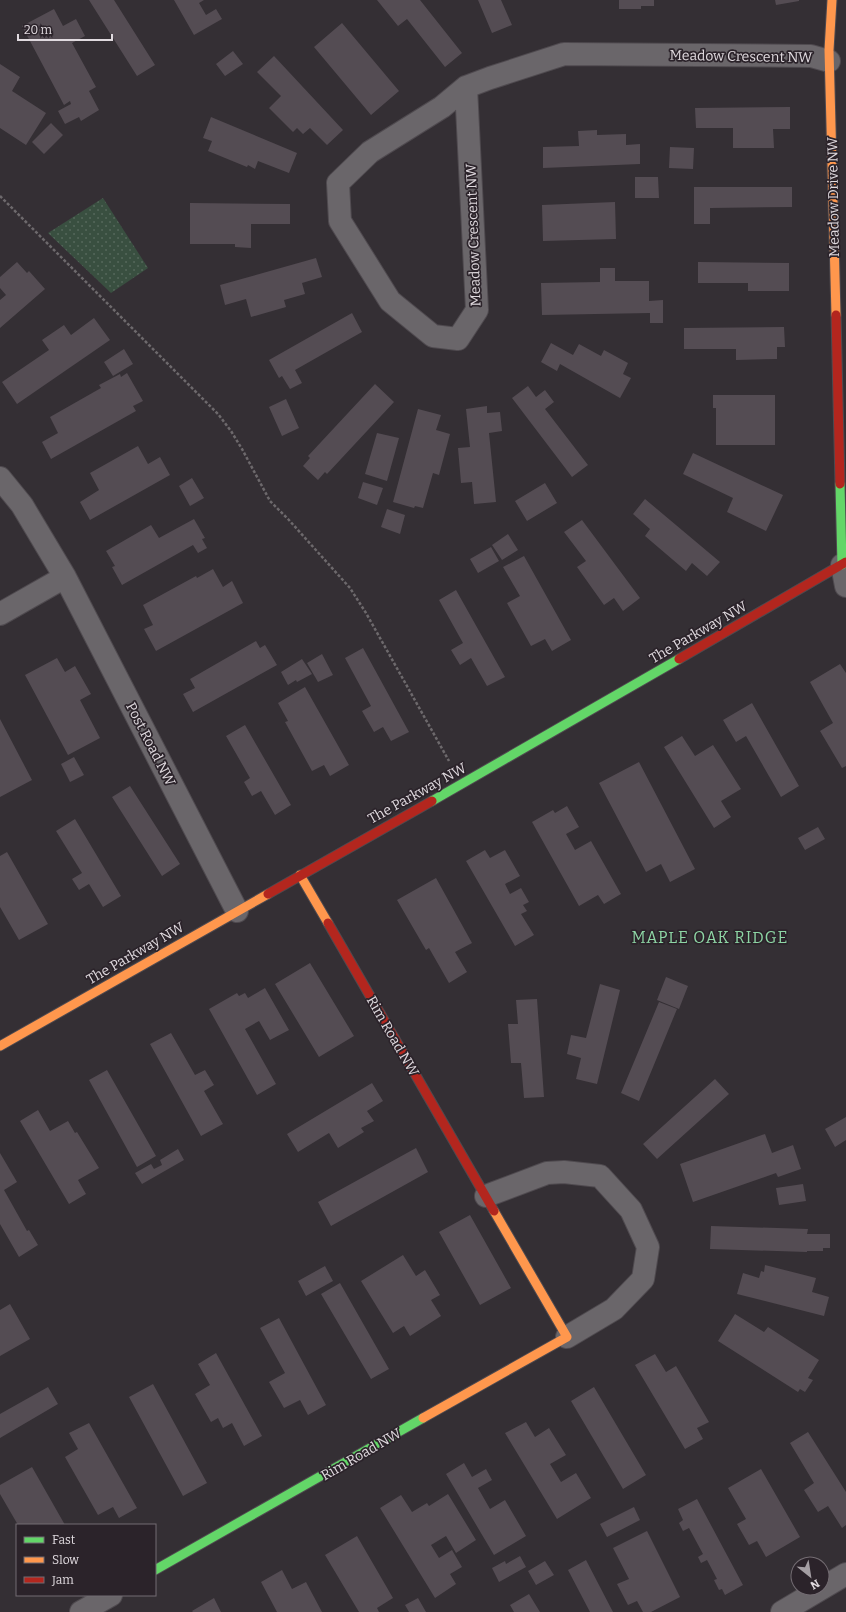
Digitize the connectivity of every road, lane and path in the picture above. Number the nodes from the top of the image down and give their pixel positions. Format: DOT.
graph roads {
  1 [pos="832,0"];
  2 [pos="829,61"];
  3 [pos="466,87"];
  4 [pos="0,196"];
  5 [pos="0,478"];
  6 [pos="844,564"];
  7 [pos="65,577"];
  8 [pos="846,586"];
  9 [pos="0,614"];
  10 [pos="462,784"];
  11 [pos="300,875"];
  12 [pos="238,911"];
  13 [pos="0,1046"];
  14 [pos="486,1196"];
  15 [pos="567,1337"];
  16 [pos="156,1569"];
  17 [pos="846,1574"];
  18 [pos="109,1596"];
  19 [pos="81,1612"];
  20 [pos="782,1612"];
  1 -- 2 [label="street, Meadow Drive NW"];
  2 -- 3 [label="street, Meadow Crescent NW"];
  2 -- 6 [label="street, Meadow Drive NW"];
  3 -- 3 [label="street, Meadow Crescent NW"];
  4 -- 10 [label="path"];
  5 -- 7 [label="street, Post Road NW"];
  6 -- 8 [label="street, Meadow Drive NW"];
  6 -- 10 [label="street, The Parkway NW"];
  7 -- 9 [label="street"];
  7 -- 12 [label="street, Post Road NW"];
  10 -- 11 [label="street, The Parkway NW"];
  11 -- 12 [label="street, The Parkway NW"];
  11 -- 14 [label="street, Rim Road NW"];
  12 -- 13 [label="street, The Parkway NW"];
  14 -- 15 [label="street, Rim Road NW"];
  14 -- 15 [label="street, Rim Road NW"];
  15 -- 16 [label="street, Rim Road NW"];
  17 -- 20 [label="street"];
  18 -- 19 [label="street"];
}
